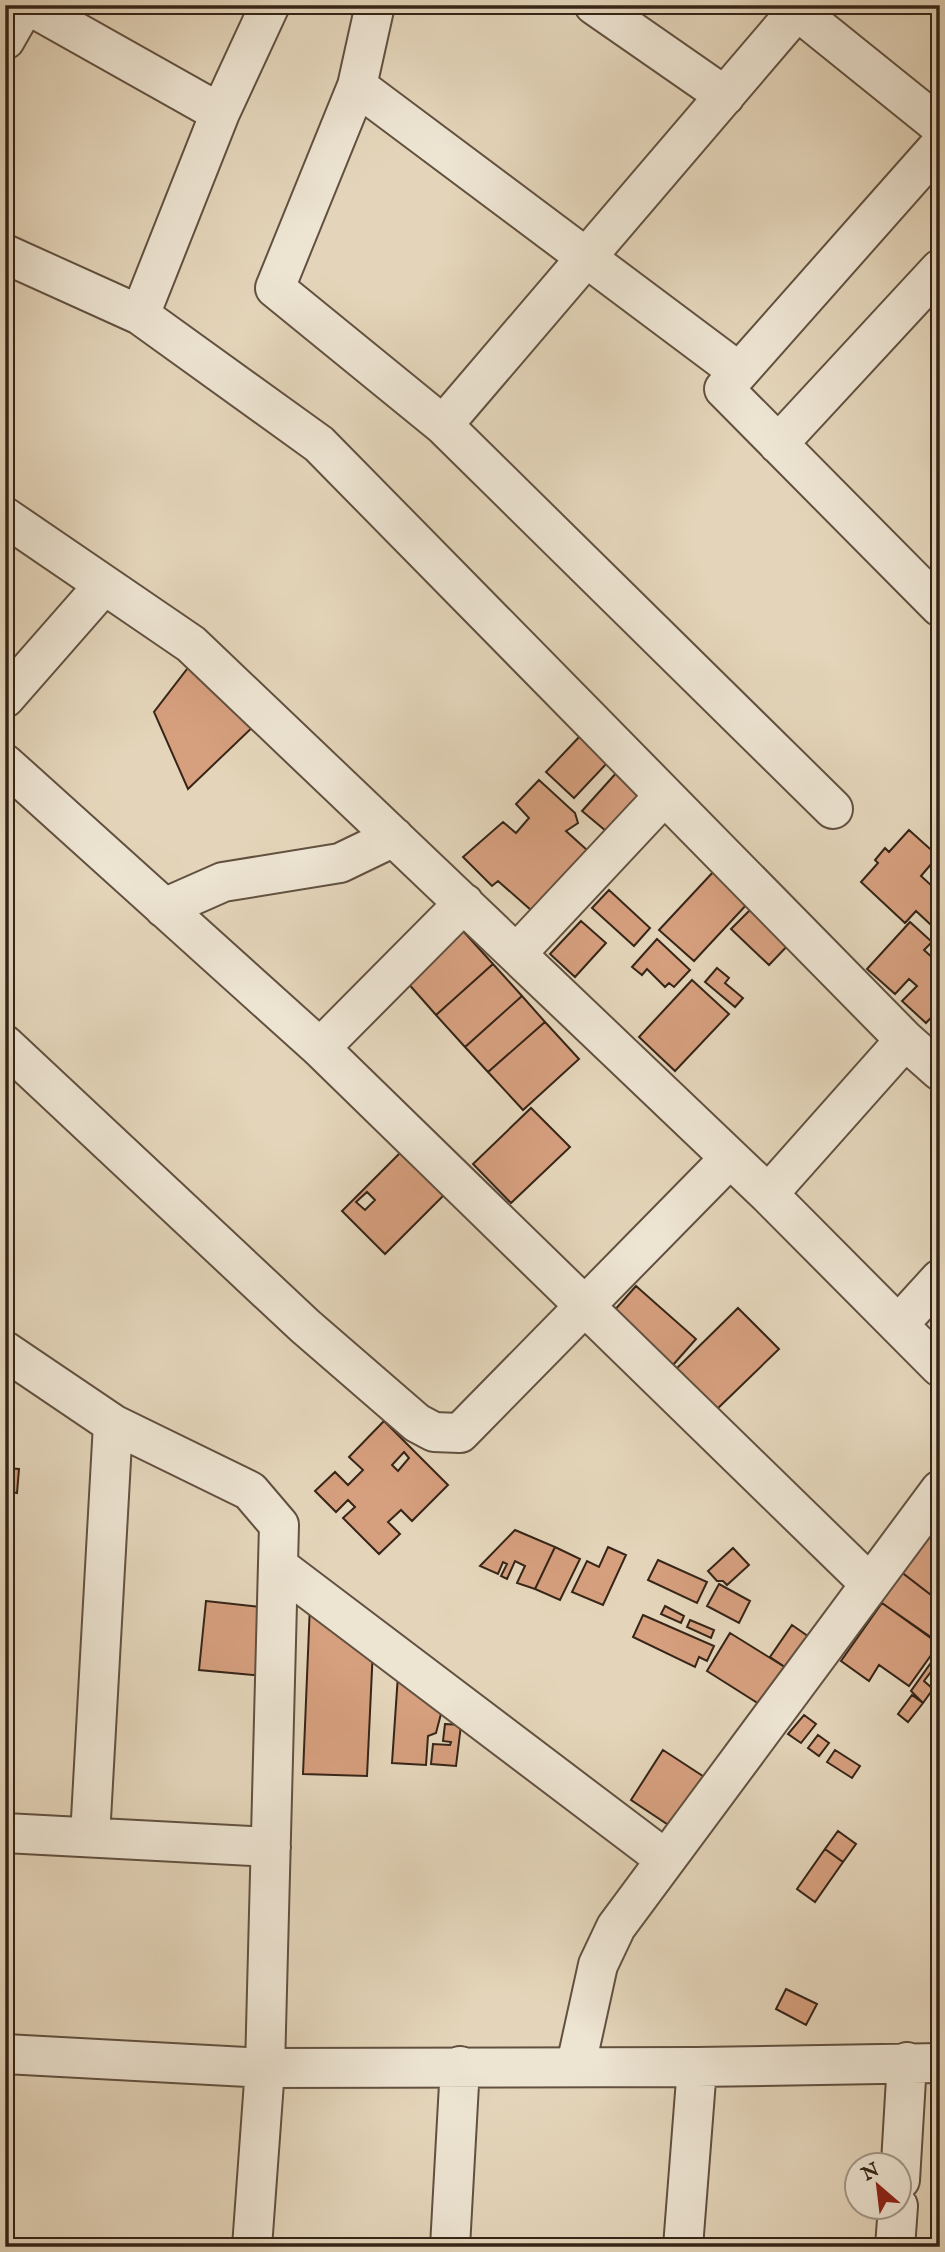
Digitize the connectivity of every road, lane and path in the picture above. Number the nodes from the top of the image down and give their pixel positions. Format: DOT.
graph roads {
  1 [pos="27,5"];
  2 [pos="270,5"];
  3 [pos="375,5"];
  4 [pos="594,5"];
  5 [pos="796,7"];
  6 [pos="5,40"];
  7 [pos="356,86"];
  8 [pos="725,96"];
  9 [pos="220,113"];
  10 [pos="940,126"];
  11 [pos="940,145"];
  12 [pos="5,254"];
  13 [pos="587,256"];
  14 [pos="940,269"];
  15 [pos="140,316"];
  16 [pos="739,372"];
  17 [pos="443,425"];
  18 [pos="778,444"];
  19 [pos="5,517"];
  20 [pos="104,585"];
  21 [pos="936,597"];
  22 [pos="5,698"];
  23 [pos="5,764"];
  24 [pos="664,796"];
  25 [pos="833,809"];
  26 [pos="394,837"];
  27 [pos="464,903"];
  28 [pos="164,908"];
  29 [pos="517,953"];
  30 [pos="905,1040"];
  31 [pos="5,1045"];
  32 [pos="320,1048"];
  33 [pos="940,1071"];
  34 [pos="729,1159"];
  35 [pos="768,1194"];
  36 [pos="940,1279"];
  37 [pos="585,1307"];
  38 [pos="899,1324"];
  39 [pos="5,1351"];
  40 [pos="940,1367"];
  41 [pos="113,1424"];
  42 [pos="940,1490"];
  43 [pos="278,1566"];
  44 [pos="870,1584"];
  45 [pos="5,1833"];
  46 [pos="90,1837"];
  47 [pos="271,1847"];
  48 [pos="665,1859"];
  49 [pos="5,2054"];
  50 [pos="924,2062"];
  51 [pos="576,2065"];
  52 [pos="460,2066"];
  53 [pos="697,2067"];
  54 [pos="265,2068"];
  55 [pos="906,2150"];
  56 [pos="897,2220"];
  57 [pos="252,2247"];
  58 [pos="450,2247"];
  59 [pos="683,2247"];
  60 [pos="895,2247"];
  1 -- 6 [label="street"];
  1 -- 9 [label="street"];
  2 -- 9 [label="street"];
  3 -- 7 [label="street"];
  4 -- 8 [label="street"];
  5 -- 8 [label="street"];
  5 -- 10 [label="street"];
  7 -- 13 [label="street"];
  7 -- 17 [label="street"];
  8 -- 13 [label="street"];
  9 -- 15 [label="street"];
  11 -- 16 [label="street"];
  12 -- 15 [label="street"];
  13 -- 16 [label="street"];
  13 -- 17 [label="street"];
  14 -- 18 [label="street"];
  15 -- 24 [label="street"];
  16 -- 18 [label="street"];
  17 -- 25 [label="street"];
  18 -- 21 [label="street"];
  19 -- 20 [label="street"];
  20 -- 22 [label="street"];
  20 -- 26 [label="street"];
  23 -- 28 [label="street"];
  24 -- 29 [label="street"];
  24 -- 30 [label="street"];
  26 -- 27 [label="street"];
  26 -- 28 [label="street"];
  27 -- 29 [label="street"];
  27 -- 32 [label="street"];
  28 -- 32 [label="street"];
  29 -- 34 [label="street"];
  30 -- 33 [label="street"];
  30 -- 35 [label="street"];
  31 -- 37 [label="street"];
  32 -- 37 [label="street"];
  34 -- 35 [label="street"];
  34 -- 37 [label="street"];
  35 -- 38 [label="street"];
  36 -- 38 [label="street"];
  37 -- 44 [label="street"];
  38 -- 40 [label="street"];
  39 -- 41 [label="street"];
  41 -- 43 [label="street"];
  41 -- 46 [label="street"];
  42 -- 44 [label="street"];
  43 -- 47 [label="street"];
  43 -- 48 [label="street"];
  44 -- 48 [label="street"];
  45 -- 46 [label="street"];
  46 -- 47 [label="street"];
  47 -- 54 [label="street"];
  48 -- 51 [label="street"];
  49 -- 54 [label="street"];
  50 -- 53 [label="street"];
  50 -- 55 [label="street"];
  51 -- 52 [label="street"];
  51 -- 53 [label="street"];
  52 -- 54 [label="street"];
  52 -- 58 [label="street"];
  53 -- 59 [label="street"];
  54 -- 57 [label="street"];
  56 -- 60 [label="street"];
}
